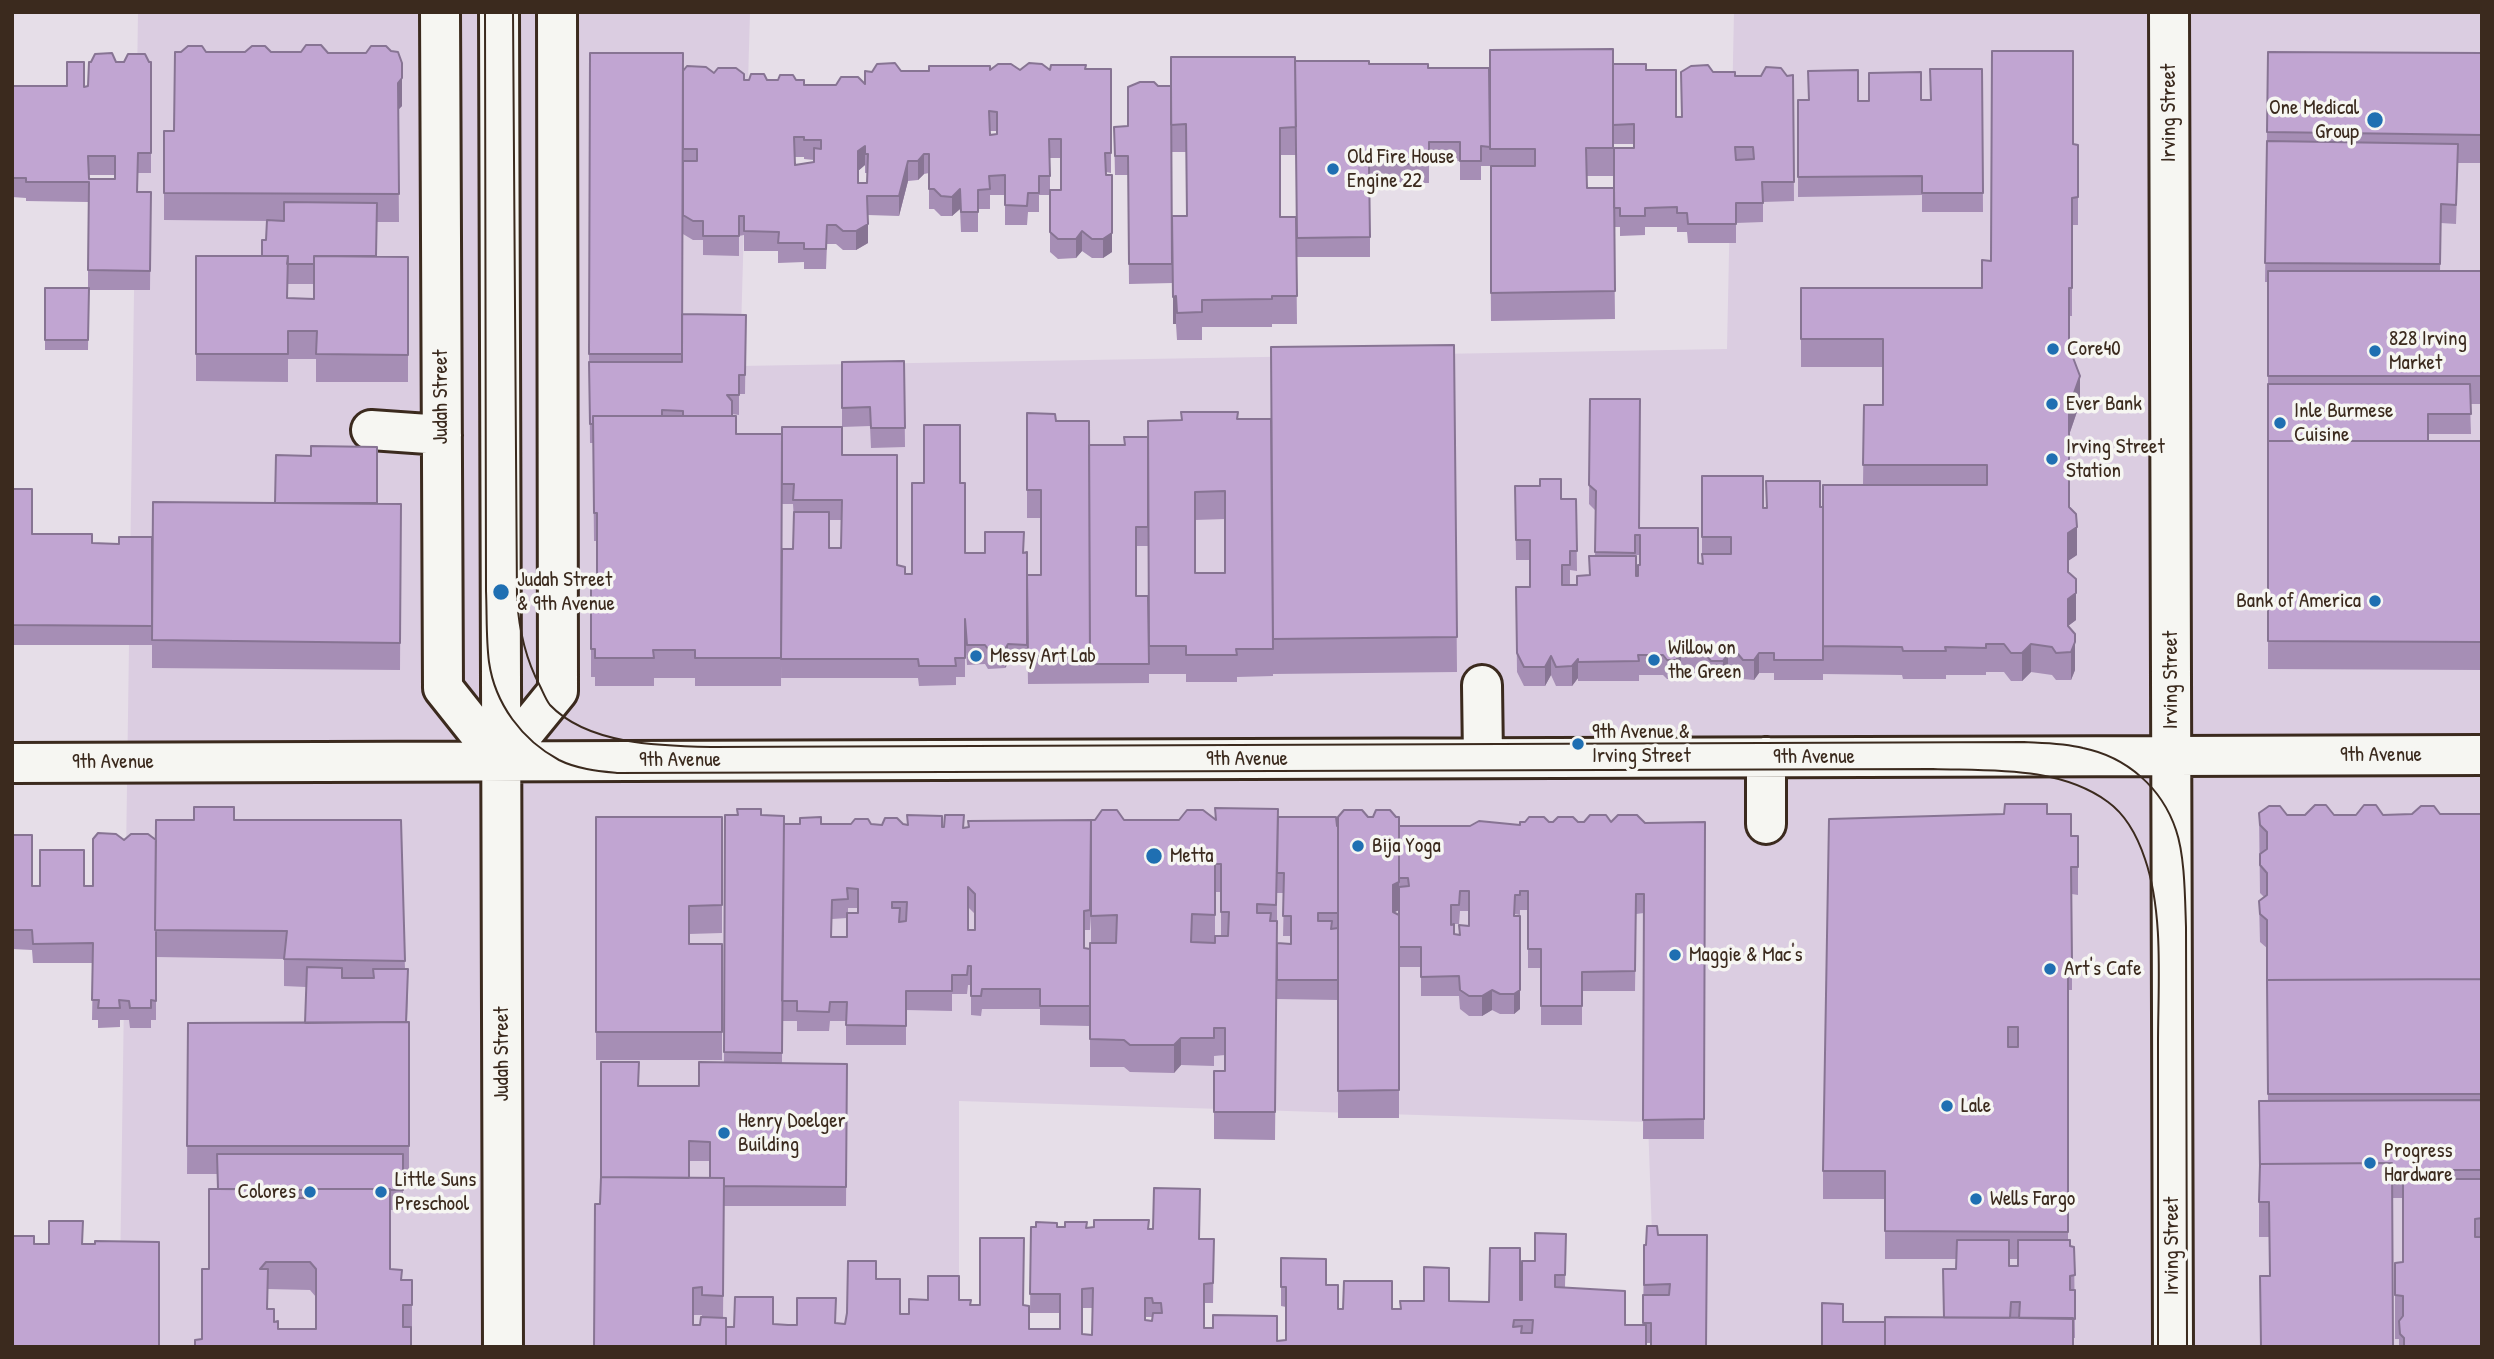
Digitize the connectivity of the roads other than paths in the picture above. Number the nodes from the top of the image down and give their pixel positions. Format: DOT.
graph roads {
  1 [pos="440,12"];
  2 [pos="499,12"];
  3 [pos="556,12"];
  4 [pos="2169,12"];
  5 [pos="371,430"];
  6 [pos="442,435"];
  7 [pos="1482,685"];
  8 [pos="2171,755"];
  9 [pos="2482,755"];
  10 [pos="1766,757"];
  11 [pos="1483,758"];
  12 [pos="501,761"];
  13 [pos="12,763"];
  14 [pos="1766,824"];
  15 [pos="503,1347"];
  16 [pos="2173,1347"];
  1 -- 6 [label="street, Judah Street"];
  2 -- 12 [label="street, Judah Street"];
  3 -- 12 [label="street"];
  4 -- 8 [label="street, Irving Street"];
  5 -- 6 [label="street"];
  6 -- 12 [label="street, Judah Street"];
  7 -- 11 [label="street"];
  8 -- 9 [label="street, 9th Avenue"];
  8 -- 10 [label="street, 9th Avenue"];
  8 -- 16 [label="street, Irving Street"];
  10 -- 11 [label="street, 9th Avenue"];
  10 -- 14 [label="street"];
  11 -- 12 [label="street, 9th Avenue"];
  12 -- 13 [label="street, 9th Avenue"];
  12 -- 15 [label="street, Judah Street"];
}
